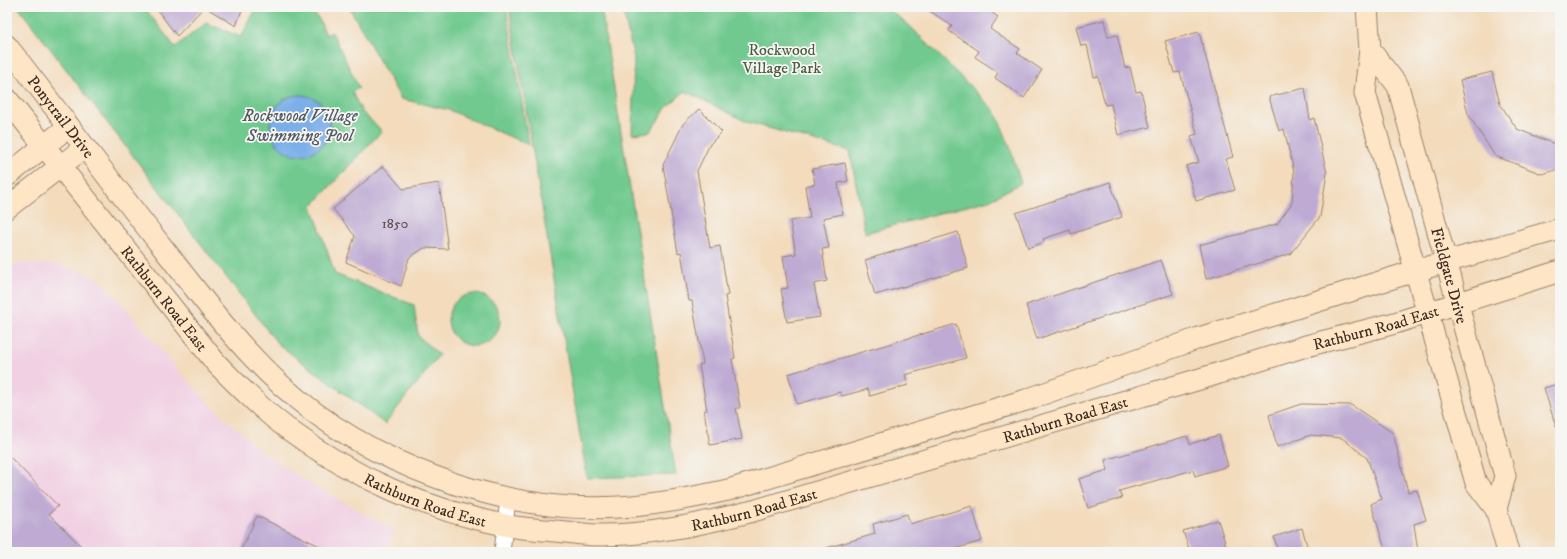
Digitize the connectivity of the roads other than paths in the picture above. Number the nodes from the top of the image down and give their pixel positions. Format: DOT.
graph roads {
  1 [pos="1367,7"];
  2 [pos="7,46"];
  3 [pos="1370,50"];
  4 [pos="7,99"];
  5 [pos="69,126"];
  6 [pos="44,146"];
  7 [pos="85,147"];
  8 [pos="60,166"];
  9 [pos="101,168"];
  10 [pos="7,176"];
  11 [pos="7,208"];
  12 [pos="1560,229"];
  13 [pos="1446,262"];
  14 [pos="1415,270"];
  15 [pos="1560,270"];
  16 [pos="1457,302"];
  17 [pos="1427,312"];
  18 [pos="508,499"];
  19 [pos="1496,509"];
  20 [pos="505,525"];
  21 [pos="502,552"];
  22 [pos="1508,552"];
  1 -- 3 [label="street, Fieldgate Drive"];
  2 -- 5 [label="street, Ponytrail Drive"];
  3 -- 13 [label="street, Fieldgate Drive"];
  3 -- 14 [label="street, Fieldgate Drive"];
  4 -- 6 [label="street, Ponytrail Drive"];
  5 -- 6 [label="street"];
  5 -- 7 [label="street, Ponytrail Drive"];
  6 -- 8 [label="street, Ponytrail Drive"];
  6 -- 10 [label="street"];
  7 -- 8 [label="street"];
  7 -- 9 [label="street, Ponytrail Drive"];
  8 -- 11 [label="street"];
  8 -- 20 [label="street, Rathburn Road East"];
  9 -- 18 [label="street, Rathburn Road East"];
  12 -- 13 [label="street, Rathburn Road East"];
  13 -- 14 [label="street, Rathburn Road East"];
  13 -- 16 [label="street, Fieldgate Drive"];
  14 -- 17 [label="street, Fieldgate Drive"];
  14 -- 18 [label="street, Rathburn Road East"];
  15 -- 16 [label="street, Rathburn Road East"];
  16 -- 17 [label="street, Rathburn Road East"];
  16 -- 19 [label="street, Fieldgate Drive"];
  17 -- 19 [label="street, Fieldgate Drive"];
  17 -- 20 [label="street, Rathburn Road East"];
  18 -- 20 [label="street"];
  19 -- 22 [label="street, Fieldgate Drive"];
  20 -- 21 [label="street"];
}
